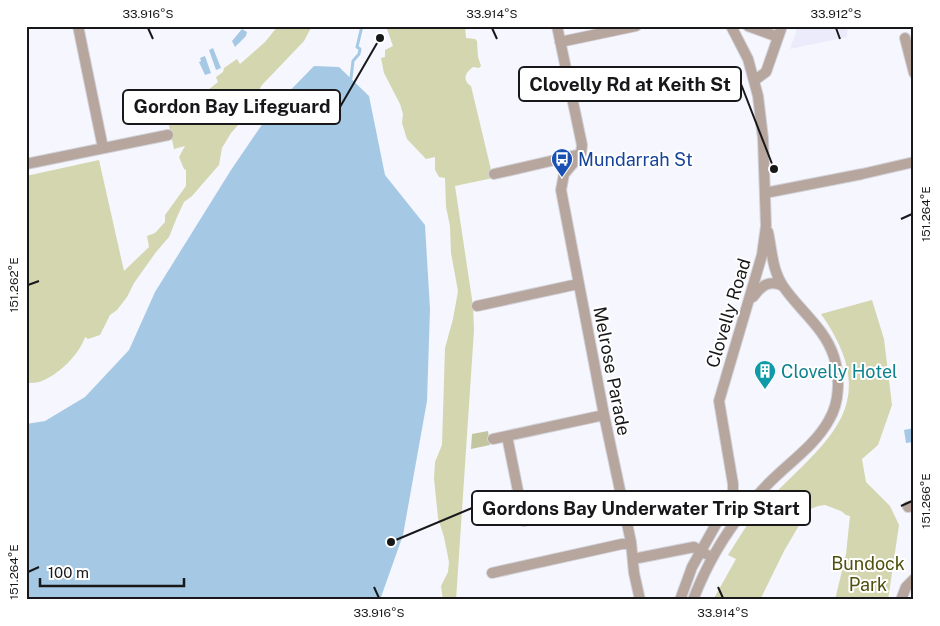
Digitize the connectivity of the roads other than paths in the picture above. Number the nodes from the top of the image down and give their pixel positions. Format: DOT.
graph roads {
  1 [pos="78,26"];
  2 [pos="557,26"];
  3 [pos="636,26"];
  4 [pos="731,26"];
  5 [pos="748,26"];
  6 [pos="780,31"];
  7 [pos="905,38"];
  8 [pos="560,42"];
  9 [pos="914,73"];
  10 [pos="755,80"];
  11 [pos="168,135"];
  12 [pos="103,148"];
  13 [pos="581,154"];
  14 [pos="914,162"];
  15 [pos="26,164"];
  16 [pos="494,174"];
  17 [pos="765,193"];
  18 [pos="766,226"];
  19 [pos="578,284"];
  20 [pos="783,286"];
  21 [pos="750,302"];
  22 [pos="477,306"];
  23 [pos="604,414"];
  24 [pos="507,436"];
  25 [pos="493,439"];
  26 [pos="524,521"];
  27 [pos="631,542"];
  28 [pos="701,550"];
  29 [pos="712,558"];
  30 [pos="633,559"];
  31 [pos="492,573"];
  32 [pos="914,579"];
  33 [pos="902,596"];
  34 [pos="640,600"];
  35 [pos="680,600"];
  36 [pos="693,600"];
  1 -- 12 [label="street"];
  2 -- 8 [label="street"];
  3 -- 8 [label="street"];
  4 -- 10 [label="street, Clovelly Road"];
  5 -- 6 [label="street"];
  6 -- 10 [label="street"];
  7 -- 9 [label="street"];
  8 -- 13 [label="street"];
  10 -- 17 [label="street, Clovelly Road"];
  11 -- 12 [label="street"];
  12 -- 15 [label="street"];
  13 -- 16 [label="street"];
  13 -- 19 [label="street, Melrose Parade"];
  14 -- 17 [label="street"];
  17 -- 18 [label="street, Clovelly Road"];
  18 -- 20 [label="street"];
  18 -- 21 [label="street, Clovelly Road"];
  19 -- 22 [label="street"];
  19 -- 23 [label="street, Melrose Parade"];
  20 -- 21 [label="street"];
  20 -- 29 [label="street"];
  21 -- 28 [label="street, Clovelly Road"];
  23 -- 24 [label="street"];
  23 -- 27 [label="street, Melrose Parade"];
  24 -- 25 [label="street"];
  24 -- 26 [label="street"];
  27 -- 30 [label="street, Melrose Parade"];
  27 -- 31 [label="street"];
  28 -- 29 [label="street"];
  28 -- 30 [label="street"];
  28 -- 35 [label="street, Clovelly Road"];
  29 -- 36 [label="street"];
  30 -- 34 [label="street, Melrose Parade"];
  32 -- 33 [label="street"];
}
